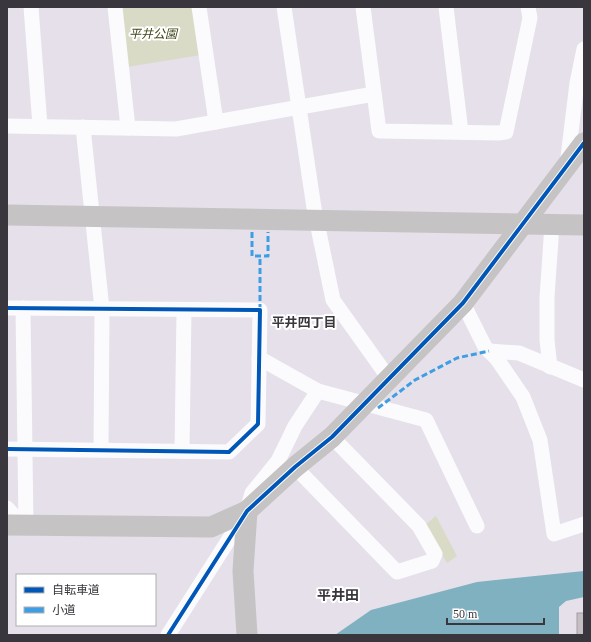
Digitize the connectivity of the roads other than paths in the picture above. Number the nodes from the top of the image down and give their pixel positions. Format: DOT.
graph roads {
  1 [pos="31,7"];
  2 [pos="115,7"];
  3 [pos="199,7"];
  4 [pos="284,7"];
  5 [pos="363,7"];
  6 [pos="446,7"];
  7 [pos="528,7"];
  8 [pos="584,49"];
  9 [pos="374,94"];
  10 [pos="300,108"];
  11 [pos="216,122"];
  12 [pos="7,126"];
  13 [pos="40,126"];
  14 [pos="83,127"];
  15 [pos="128,128"];
  16 [pos="461,132"];
  17 [pos="584,143"];
  18 [pos="567,166"];
  19 [pos="7,215"];
  20 [pos="94,216"];
  21 [pos="316,221"];
  22 [pos="522,225"];
  23 [pos="584,225"];
  24 [pos="552,226"];
  25 [pos="463,303"];
  26 [pos="7,308"];
  27 [pos="23,308"];
  28 [pos="102,309"];
  29 [pos="184,310"];
  30 [pos="489,351"];
  31 [pos="258,358"];
  32 [pos="550,367"];
  33 [pos="390,380"];
  34 [pos="584,380"];
  35 [pos="318,391"];
  36 [pos="366,404"];
  37 [pos="332,437"];
  38 [pos="7,449"];
  39 [pos="24,449"];
  40 [pos="101,450"];
  41 [pos="182,451"];
  42 [pos="295,467"];
  43 [pos="7,508"];
  44 [pos="247,511"];
  45 [pos="584,524"];
  46 [pos="16,525"];
  47 [pos="477,526"];
  48 [pos="168,635"];
  49 [pos="247,635"];
  1 -- 13 [label="street"];
  2 -- 15 [label="street"];
  3 -- 11 [label="street"];
  4 -- 10 [label="street"];
  5 -- 9 [label="street"];
  6 -- 16 [label="street"];
  7 -- 16 [label="street"];
  8 -- 18 [label="street"];
  9 -- 10 [label="street"];
  9 -- 16 [label="street"];
  10 -- 11 [label="street"];
  10 -- 21 [label="street"];
  11 -- 15 [label="street"];
  12 -- 13 [label="street"];
  13 -- 14 [label="street"];
  14 -- 15 [label="street"];
  14 -- 20 [label="street"];
  17 -- 18 [label="street"];
  18 -- 22 [label="street"];
  19 -- 20 [label="street"];
  20 -- 21 [label="street"];
  20 -- 28 [label="street"];
  21 -- 22 [label="street"];
  21 -- 33 [label="street"];
  22 -- 24 [label="street"];
  22 -- 25 [label="street"];
  23 -- 24 [label="street"];
  24 -- 32 [label="street"];
  25 -- 30 [label="street"];
  25 -- 33 [label="street"];
  26 -- 27 [label="street"];
  27 -- 28 [label="street"];
  27 -- 39 [label="street"];
  28 -- 29 [label="street"];
  28 -- 40 [label="street"];
  29 -- 31 [label="street"];
  29 -- 41 [label="street"];
  30 -- 32 [label="street"];
  30 -- 45 [label="street"];
  31 -- 35 [label="street"];
  31 -- 41 [label="street"];
  32 -- 34 [label="street"];
  33 -- 36 [label="street"];
  35 -- 36 [label="street"];
  35 -- 44 [label="street"];
  36 -- 37 [label="street"];
  36 -- 47 [label="street"];
  37 -- 42 [label="street"];
  37 -- 42 [label="street"];
  38 -- 39 [label="street"];
  39 -- 40 [label="street"];
  39 -- 46 [label="street"];
  40 -- 41 [label="street"];
  42 -- 44 [label="street"];
  43 -- 46 [label="street"];
  44 -- 46 [label="street"];
  44 -- 48 [label="street"];
  44 -- 49 [label="street"];
}
